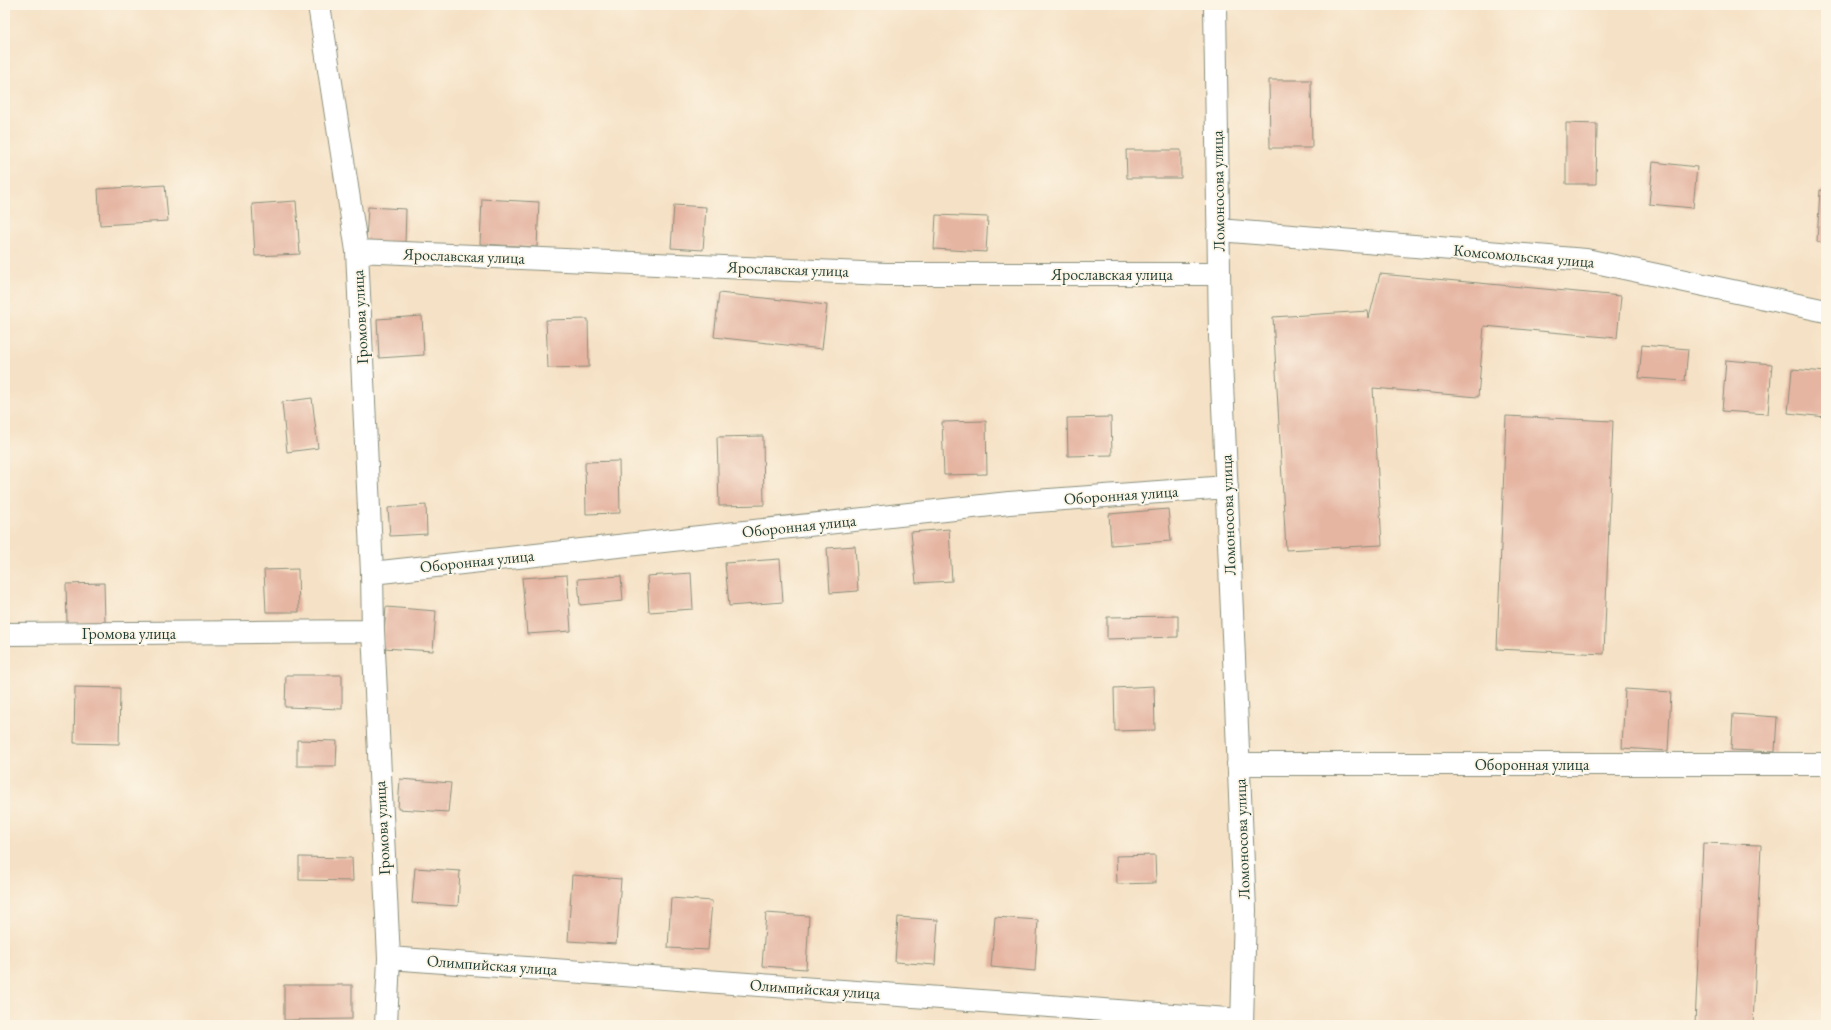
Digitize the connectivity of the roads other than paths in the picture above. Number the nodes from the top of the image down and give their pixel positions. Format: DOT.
graph roads {
  1 [pos="319,5"];
  2 [pos="1215,5"];
  3 [pos="1218,230"];
  4 [pos="357,252"];
  5 [pos="1219,274"];
  6 [pos="1826,311"];
  7 [pos="1227,487"];
  8 [pos="372,572"];
  9 [pos="372,631"];
  10 [pos="5,634"];
  11 [pos="1238,764"];
  12 [pos="1826,764"];
  13 [pos="389,958"];
  14 [pos="1242,1022"];
  15 [pos="386,1025"];
  1 -- 4 [label="street, Громова улица"];
  2 -- 3 [label="street, Ломоносова улица"];
  3 -- 5 [label="street, Ломоносова улица"];
  3 -- 6 [label="street, Комсомольская улица"];
  4 -- 5 [label="street, Ярославская улица"];
  4 -- 8 [label="street, Громова улица"];
  5 -- 7 [label="street, Ломоносова улица"];
  7 -- 8 [label="street, Оборонная улица"];
  7 -- 11 [label="street, Ломоносова улица"];
  8 -- 9 [label="street, Громова улица"];
  9 -- 10 [label="street, Громова улица"];
  9 -- 13 [label="street, Громова улица"];
  11 -- 12 [label="street, Оборонная улица"];
  11 -- 14 [label="street, Ломоносова улица"];
  13 -- 14 [label="street, Олимпийская улица"];
  13 -- 15 [label="street, Громова улица"];
}
